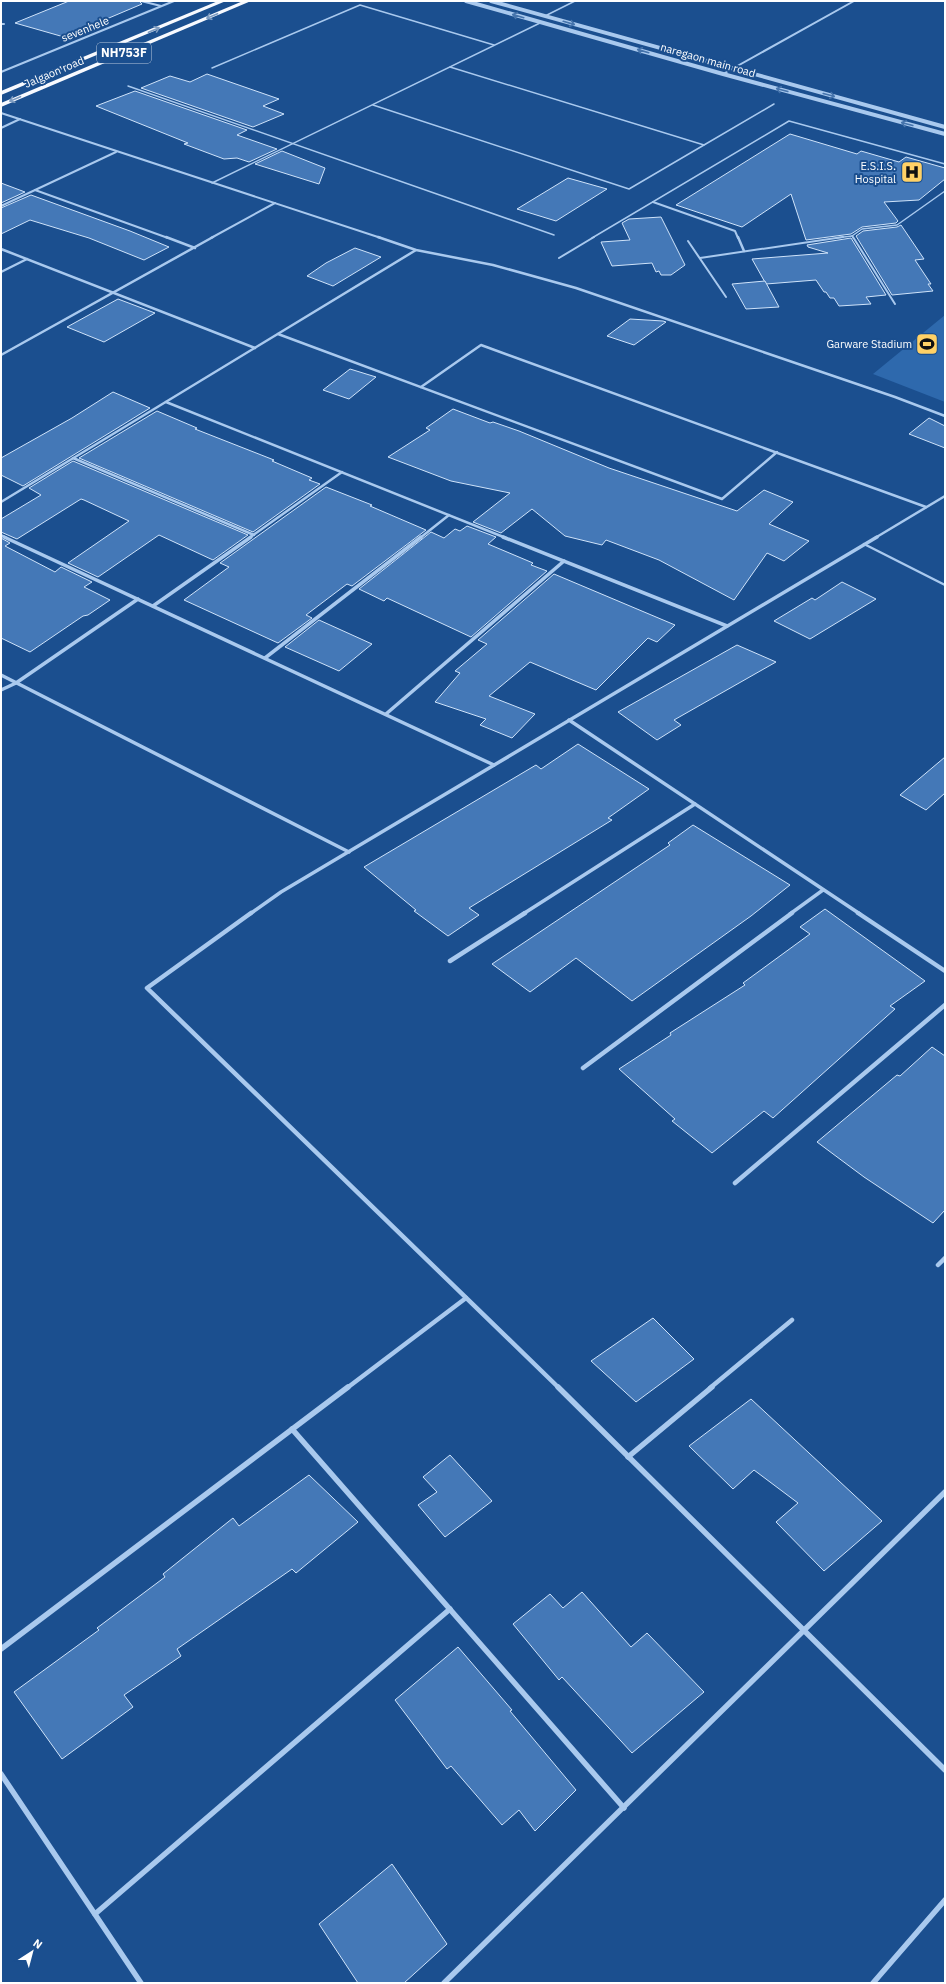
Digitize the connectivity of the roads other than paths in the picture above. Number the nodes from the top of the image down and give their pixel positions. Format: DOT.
graph roads {
  1 [pos="141,1"];
  2 [pos="174,1"];
  3 [pos="223,1"];
  4 [pos="248,1"];
  5 [pos="466,1"];
  6 [pos="491,1"];
  7 [pos="575,1"];
  8 [pos="854,1"];
  9 [pos="161,6"];
  10 [pos="545,16"];
  11 [pos="542,22"];
  12 [pos="1,24"];
  13 [pos="4,24"];
  14 [pos="494,45"];
  15 [pos="450,67"];
  16 [pos="212,68"];
  17 [pos="732,68"];
  18 [pos="1,72"];
  19 [pos="723,74"];
  20 [pos="128,86"];
  21 [pos="1,93"];
  22 [pos="774,104"];
  23 [pos="1,105"];
  24 [pos="373,105"];
  25 [pos="1,113"];
  26 [pos="20,120"];
  27 [pos="945,127"];
  28 [pos="1,128"];
  29 [pos="945,134"];
  30 [pos="293,143"];
  31 [pos="704,145"];
  32 [pos="117,151"];
  33 [pos="945,164"];
  34 [pos="212,183"];
  35 [pos="35,190"];
  36 [pos="945,191"];
  37 [pos="653,202"];
  38 [pos="275,204"];
  39 [pos="1,206"];
  40 [pos="554,235"];
  41 [pos="852,236"];
  42 [pos="688,240"];
  43 [pos="1,248"];
  44 [pos="195,248"];
  45 [pos="416,250"];
  46 [pos="744,251"];
  47 [pos="559,258"];
  48 [pos="700,258"];
  49 [pos="27,259"];
  50 [pos="1,272"];
  51 [pos="113,292"];
  52 [pos="726,297"];
  53 [pos="895,304"];
  54 [pos="278,334"];
  55 [pos="255,348"];
  56 [pos="1,355"];
  57 [pos="421,387"];
  58 [pos="166,402"];
  59 [pos="945,416"];
  60 [pos="778,452"];
  61 [pos="74,458"];
  62 [pos="342,472"];
  63 [pos="945,496"];
  64 [pos="1,502"];
  65 [pos="926,507"];
  66 [pos="449,515"];
  67 [pos="1,535"];
  68 [pos="254,535"];
  69 [pos="864,544"];
  70 [pos="564,561"];
  71 [pos="945,585"];
  72 [pos="138,599"];
  73 [pos="153,606"];
  74 [pos="727,626"];
  75 [pos="265,658"];
  76 [pos="1,675"];
  77 [pos="16,683"];
  78 [pos="1,690"];
  79 [pos="386,714"];
  80 [pos="569,720"];
  81 [pos="494,765"];
  82 [pos="695,804"];
  83 [pos="349,852"];
  84 [pos="823,890"];
  85 [pos="450,961"];
  86 [pos="945,971"];
  87 [pos="945,1006"];
  88 [pos="583,1068"];
  89 [pos="735,1183"];
  90 [pos="945,1258"];
  91 [pos="938,1265"];
  92 [pos="466,1298"];
  93 [pos="792,1320"];
  94 [pos="292,1429"];
  95 [pos="628,1457"];
  96 [pos="945,1492"];
  97 [pos="450,1610"];
  98 [pos="805,1631"];
  99 [pos="1,1648"];
  100 [pos="945,1770"];
  101 [pos="1,1774"];
  102 [pos="624,1808"];
  103 [pos="945,1900"];
  104 [pos="95,1914"];
  105 [pos="141,1983"];
  106 [pos="444,1983"];
  107 [pos="873,1983"];
  1 -- 9 [label="street"];
  2 -- 9 [label="street, sevenhele"];
  21 -- 3 [label="highway, Jalgaon road / NH753F, one-way"];
  4 -- 23 [label="highway, Jalgaon road / NH753F, one-way"];
  11 -- 5 [label="street, naregaon main road, one-way"];
  6 -- 10 [label="street, naregaon main road"];
  7 -- 10 [label="lane"];
  8 -- 17 [label="street"];
  9 -- 18 [label="street, sevenhele"];
  10 -- 17 [label="street, naregaon main road, one-way"];
  11 -- 14 [label="lane"];
  19 -- 11 [label="street, naregaon main road, one-way"];
  12 -- 13 [label="street"];
  14 -- 15 [label="lane"];
  14 -- 16 [label="lane"];
  15 -- 24 [label="lane"];
  15 -- 31 [label="lane"];
  17 -- 19 [label="street"];
  17 -- 27 [label="street, naregaon main road, one-way"];
  29 -- 19 [label="street, naregaon main road, one-way"];
  20 -- 30 [label="lane"];
  22 -- 31 [label="lane"];
  24 -- 30 [label="lane"];
  24 -- 31 [label="lane"];
  25 -- 26 [label="street"];
  26 -- 28 [label="street"];
  26 -- 32 [label="street"];
  30 -- 34 [label="lane"];
  30 -- 40 [label="lane"];
  32 -- 34 [label="street"];
  32 -- 35 [label="street"];
  33 -- 37 [label="lane"];
  34 -- 38 [label="street"];
  35 -- 39 [label="street"];
  35 -- 44 [label="street"];
  36 -- 41 [label="lane"];
  37 -- 46 [label="street"];
  37 -- 47 [label="lane"];
  38 -- 44 [label="street"];
  38 -- 45 [label="street"];
  41 -- 46 [label="lane"];
  41 -- 53 [label="lane"];
  42 -- 48 [label="lane"];
  43 -- 49 [label="street"];
  44 -- 51 [label="street"];
  45 -- 54 [label="street"];
  45 -- 59 [label="street"];
  46 -- 48 [label="lane"];
  48 -- 52 [label="lane"];
  49 -- 50 [label="street"];
  49 -- 51 [label="street"];
  51 -- 55 [label="street"];
  51 -- 56 [label="street"];
  54 -- 55 [label="street"];
  54 -- 57 [label="street"];
  55 -- 58 [label="street"];
  57 -- 60 [label="street"];
  57 -- 60 [label="street"];
  58 -- 61 [label="street"];
  58 -- 62 [label="street"];
  60 -- 65 [label="street"];
  61 -- 64 [label="street"];
  61 -- 68 [label="street"];
  62 -- 66 [label="street"];
  62 -- 68 [label="street"];
  63 -- 65 [label="street"];
  65 -- 69 [label="street"];
  66 -- 70 [label="street"];
  66 -- 75 [label="street"];
  67 -- 72 [label="street"];
  68 -- 73 [label="street"];
  69 -- 71 [label="lane"];
  69 -- 74 [label="street"];
  70 -- 74 [label="street"];
  70 -- 79 [label="street"];
  72 -- 73 [label="street"];
  72 -- 77 [label="street"];
  73 -- 75 [label="street"];
  74 -- 80 [label="street"];
  75 -- 79 [label="street"];
  76 -- 77 [label="street"];
  77 -- 78 [label="street"];
  77 -- 83 [label="street"];
  79 -- 81 [label="street"];
  80 -- 81 [label="street"];
  80 -- 82 [label="street"];
  81 -- 83 [label="street"];
  82 -- 84 [label="street"];
  82 -- 85 [label="street"];
  83 -- 92 [label="street"];
  84 -- 86 [label="street"];
  84 -- 88 [label="street"];
  87 -- 89 [label="street"];
  90 -- 91 [label="street"];
  92 -- 94 [label="street"];
  92 -- 95 [label="street"];
  93 -- 95 [label="street"];
  94 -- 97 [label="street"];
  94 -- 99 [label="street"];
  95 -- 98 [label="street"];
  96 -- 98 [label="street"];
  97 -- 102 [label="street"];
  97 -- 104 [label="street"];
  98 -- 100 [label="street"];
  98 -- 102 [label="street"];
  101 -- 104 [label="street"];
  102 -- 106 [label="street"];
  103 -- 107 [label="street"];
  104 -- 105 [label="street"];
}
